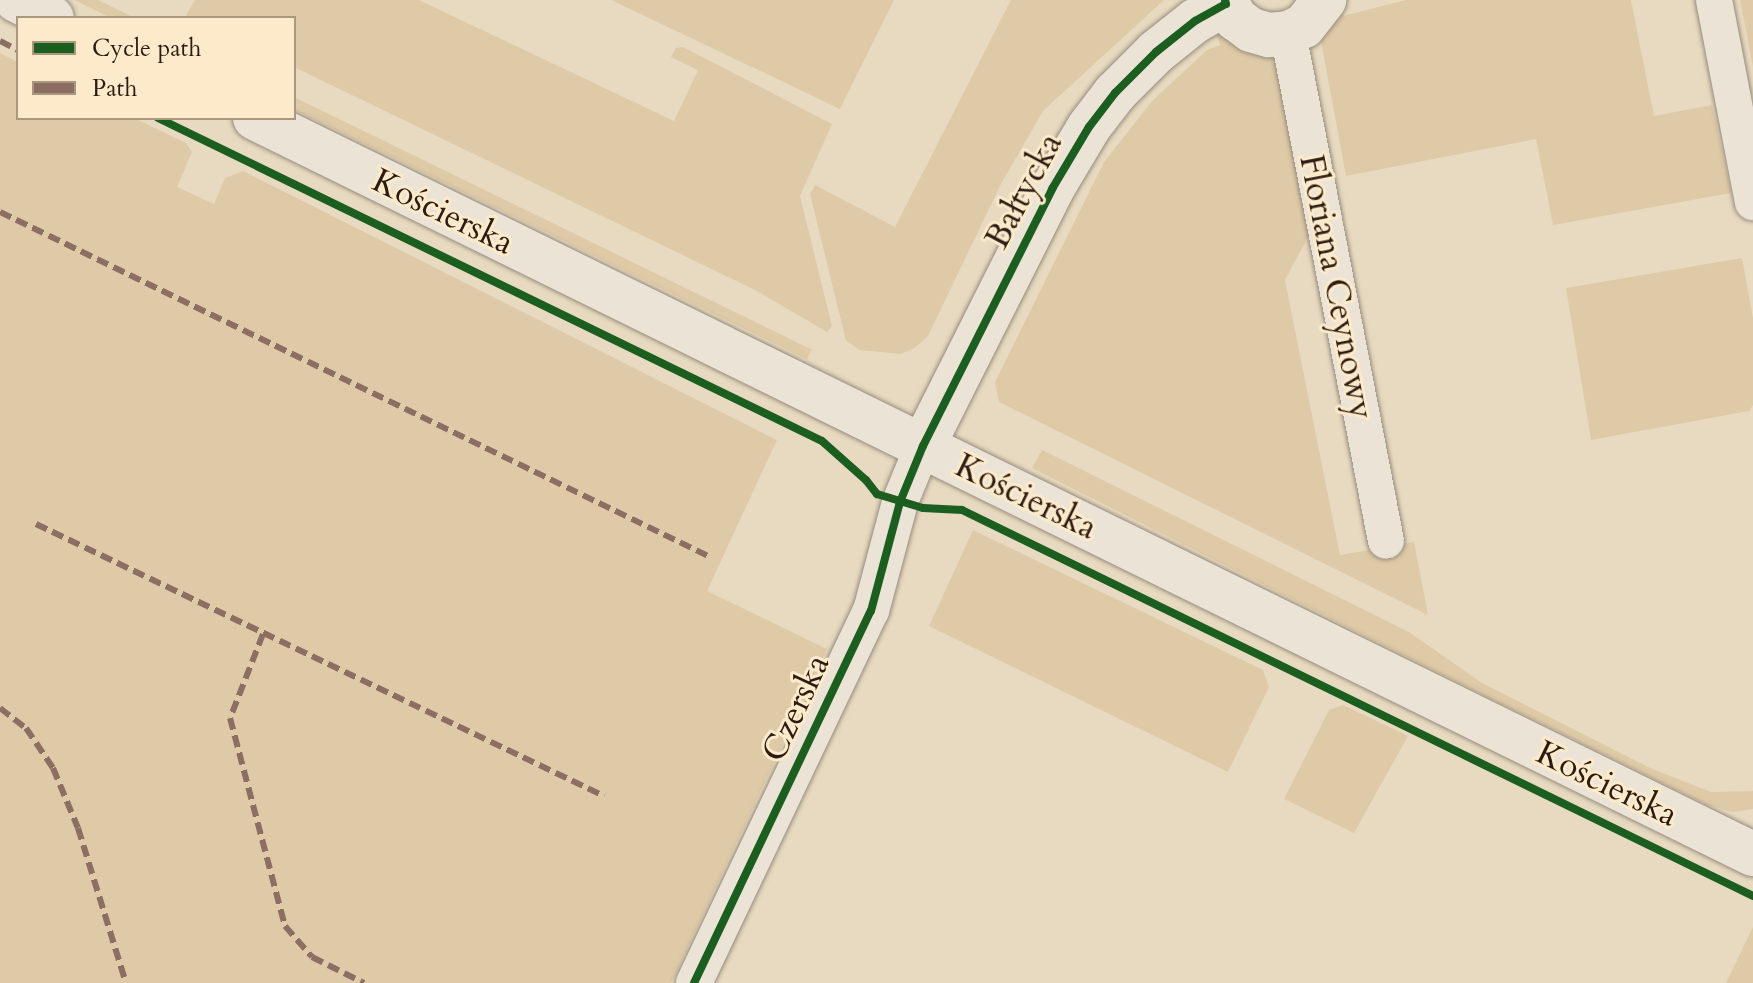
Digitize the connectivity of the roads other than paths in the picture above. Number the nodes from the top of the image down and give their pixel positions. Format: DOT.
graph roads {
  1 [pos="16,0"];
  2 [pos="1324,0"];
  3 [pos="1714,0"];
  4 [pos="1225,2"];
  5 [pos="48,16"];
  6 [pos="1288,33"];
  7 [pos="259,120"];
  8 [pos="1753,202"];
  9 [pos="923,446"];
  10 [pos="1386,541"];
  11 [pos="1753,854"];
  12 [pos="694,983"];
  1 -- 5 [label="main road"];
  2 -- 6 [label="main road"];
  3 -- 8 [label="street"];
  4 -- 6 [label="main road"];
  4 -- 9 [label="main road, Bałtycka"];
  6 -- 10 [label="street, Floriana Ceynowy"];
  7 -- 9 [label="main road, Kościerska"];
  9 -- 11 [label="main road, Kościerska"];
  9 -- 12 [label="street, Czerska"];
}
